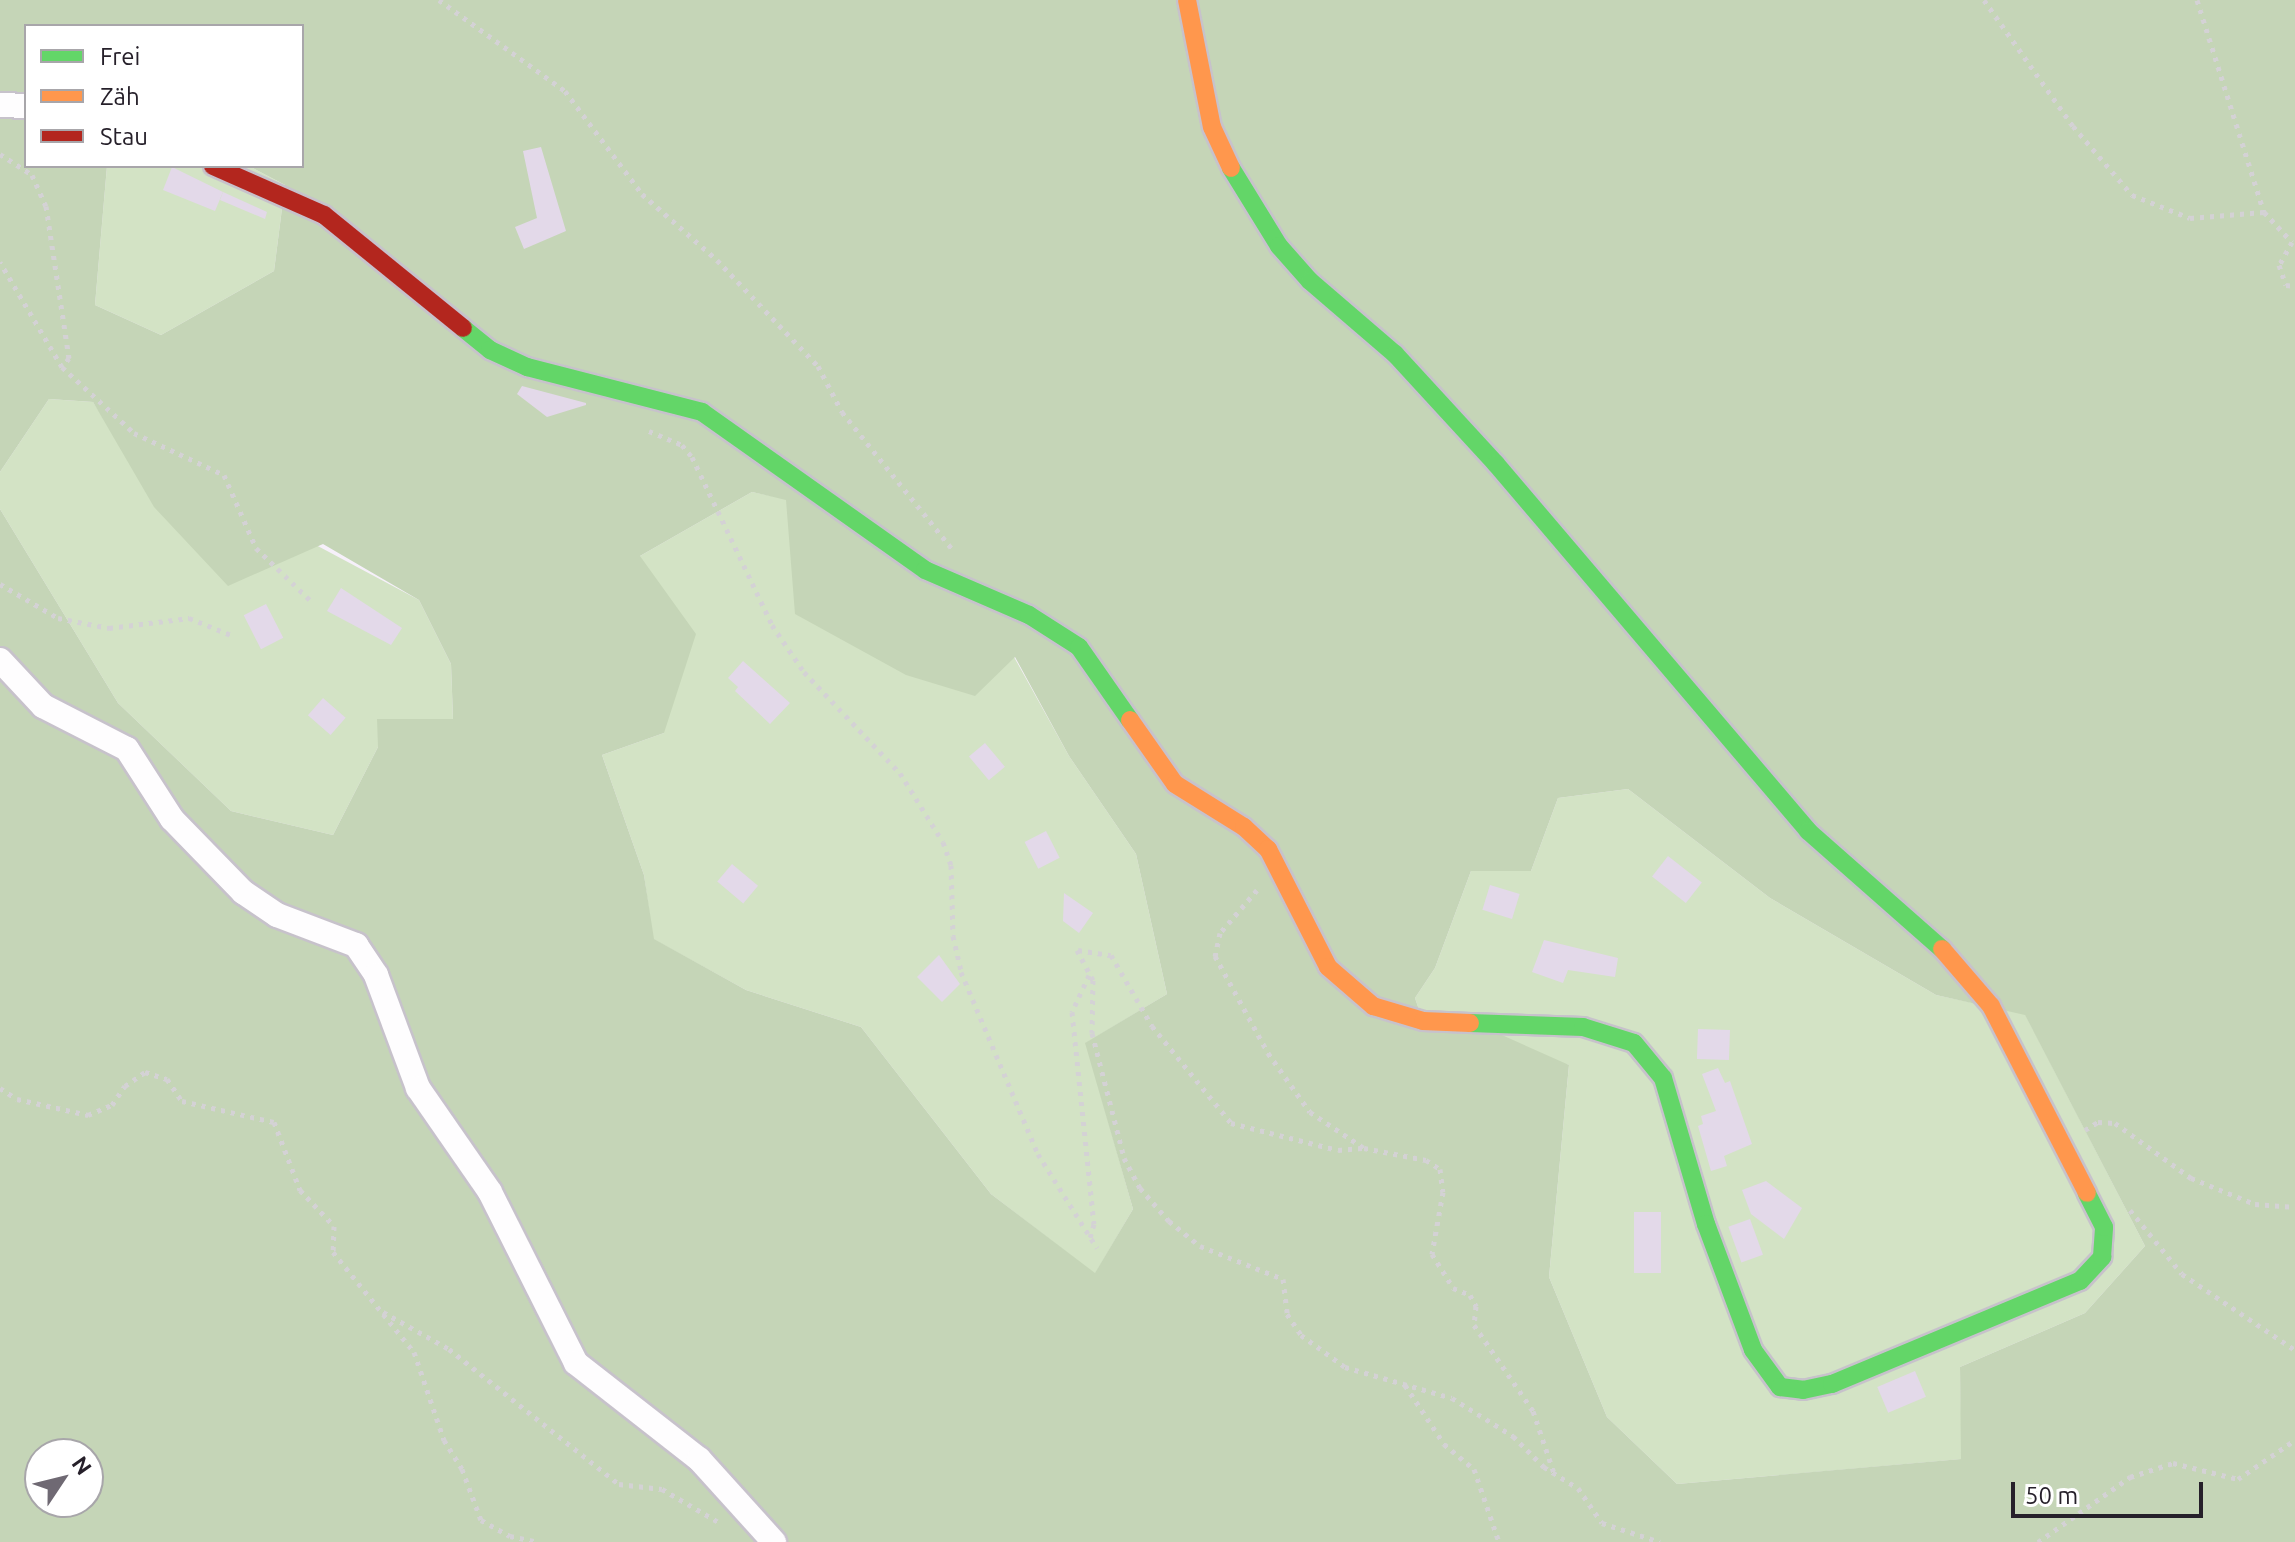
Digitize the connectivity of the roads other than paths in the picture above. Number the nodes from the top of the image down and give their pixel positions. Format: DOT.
graph roads {
  1 [pos="1187,0"];
  2 [pos="0,105"];
  3 [pos="24,106"];
  4 [pos="218,168"];
  5 [pos="0,660"];
  6 [pos="774,1542"];
  1 -- 4 [label="street"];
  2 -- 3 [label="street"];
  5 -- 6 [label="street"];
}
